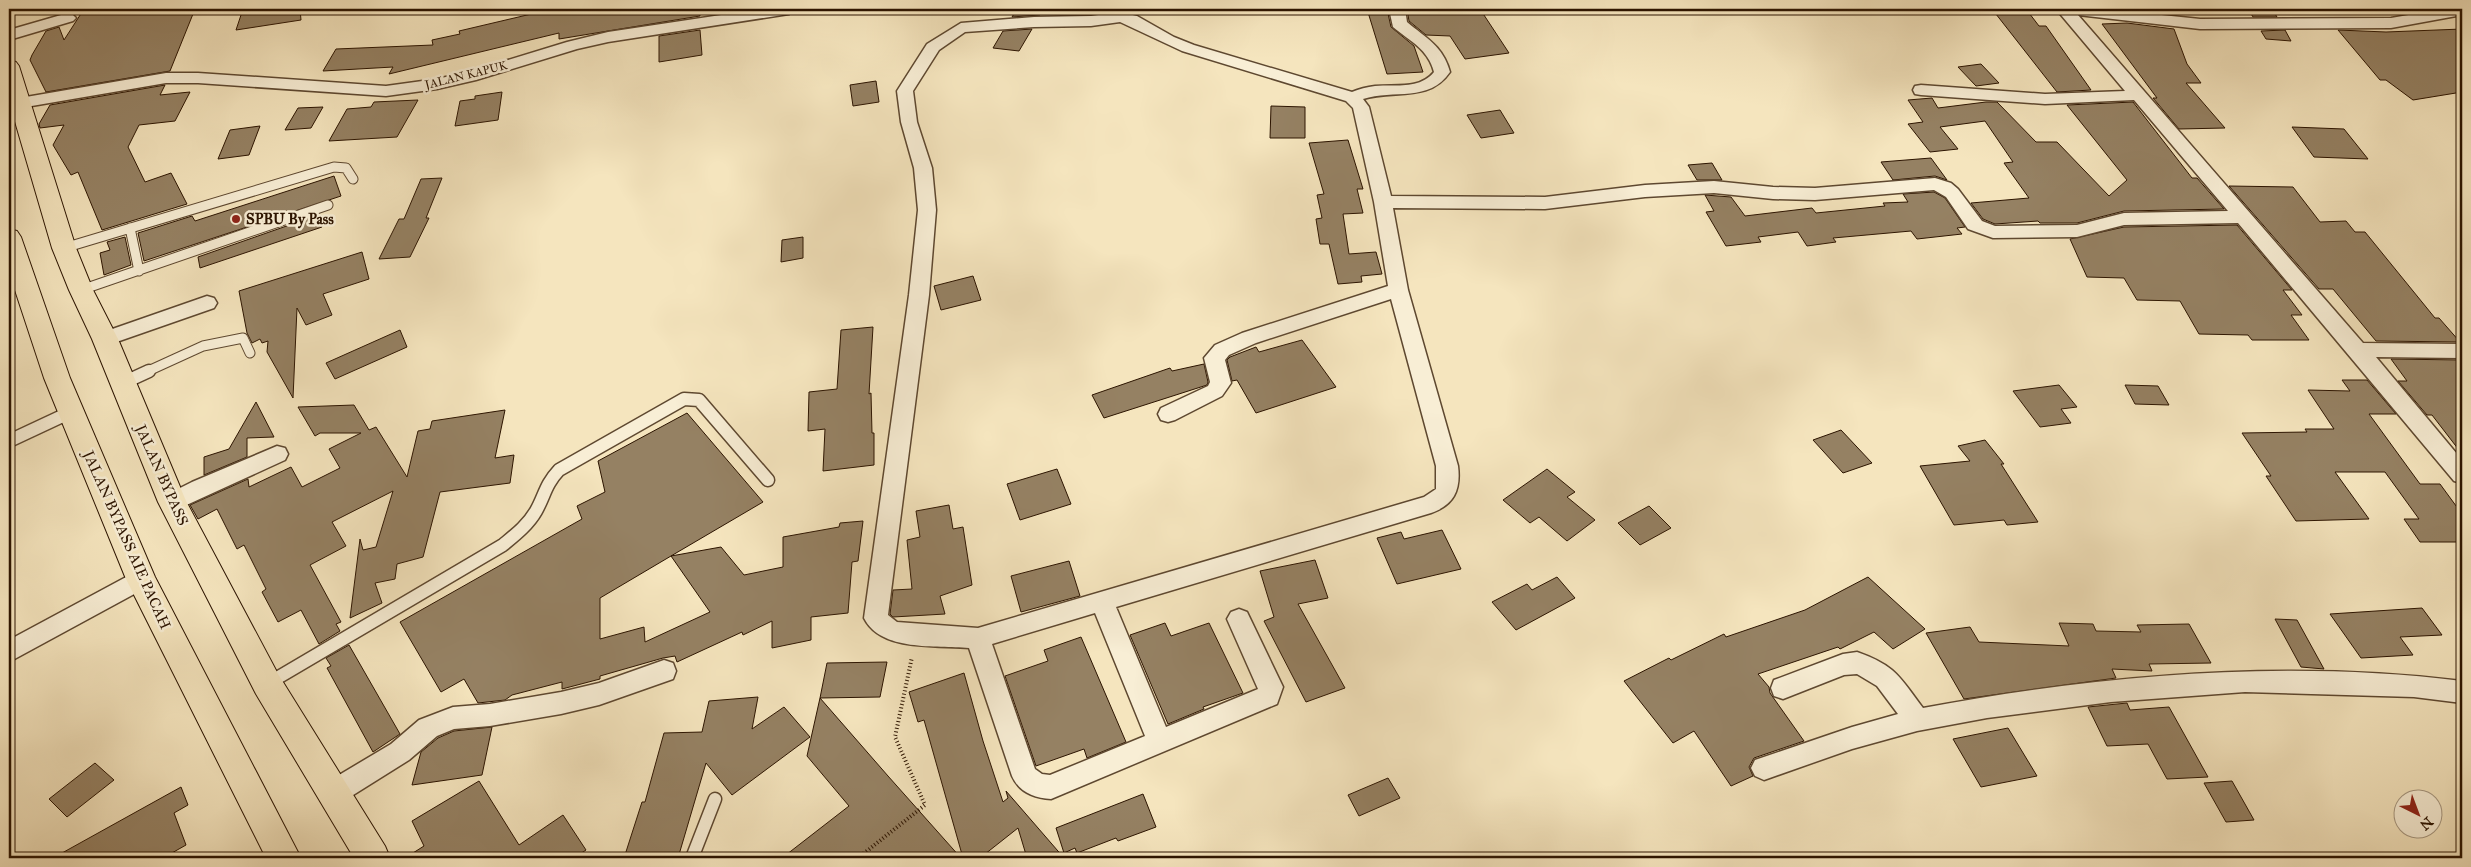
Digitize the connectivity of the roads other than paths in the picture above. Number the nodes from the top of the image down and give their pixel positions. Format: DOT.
graph roads {
  1 [pos="789,9"];
  2 [pos="1397,9"];
  3 [pos="2064,9"];
  4 [pos="2462,10"];
  5 [pos="1121,13"];
  6 [pos="68,18"];
  7 [pos="9,35"];
  8 [pos="9,66"];
  9 [pos="1921,90"];
  10 [pos="2139,95"];
  11 [pos="1352,97"];
  12 [pos="20,103"];
  13 [pos="353,179"];
  14 [pos="1384,202"];
  15 [pos="328,205"];
  16 [pos="2244,217"];
  17 [pos="130,228"];
  18 [pos="9,237"];
  19 [pos="64,248"];
  20 [pos="139,271"];
  21 [pos="81,290"];
  22 [pos="1398,290"];
  23 [pos="207,303"];
  24 [pos="105,339"];
  25 [pos="2358,350"];
  26 [pos="2462,351"];
  27 [pos="250,352"];
  28 [pos="123,383"];
  29 [pos="71,412"];
  30 [pos="1168,414"];
  31 [pos="9,442"];
  32 [pos="277,454"];
  33 [pos="2462,475"];
  34 [pos="768,480"];
  35 [pos="172,502"];
  36 [pos="141,579"];
  37 [pos="1102,602"];
  38 [pos="1239,619"];
  39 [pos="978,638"];
  40 [pos="9,652"];
  41 [pos="664,672"];
  42 [pos="267,684"];
  43 [pos="1783,688"];
  44 [pos="2462,692"];
  45 [pos="1917,720"];
  46 [pos="1160,742"];
  47 [pos="1764,768"];
  48 [pos="333,793"];
  49 [pos="715,799"];
  50 [pos="284,858"];
  51 [pos="372,858"];
  52 [pos="692,858"];
  1 -- 12 [label="street, JALAN KAPUK"];
  2 -- 11 [label="street"];
  3 -- 4 [label="street"];
  3 -- 10 [label="street"];
  5 -- 11 [label="street"];
  5 -- 39 [label="street"];
  6 -- 7 [label="street"];
  8 -- 12 [label="highway, JALAN BYPASS"];
  9 -- 10 [label="street"];
  10 -- 16 [label="street"];
  11 -- 14 [label="street"];
  12 -- 19 [label="highway, JALAN BYPASS"];
  13 -- 17 [label="lane"];
  14 -- 16 [label="street"];
  14 -- 22 [label="street"];
  15 -- 20 [label="lane"];
  16 -- 25 [label="street"];
  17 -- 19 [label="lane"];
  17 -- 20 [label="lane"];
  18 -- 29 [label="highway, JALAN BYPASS AIE PACAH"];
  19 -- 21 [label="highway, JALAN BYPASS"];
  20 -- 21 [label="lane"];
  21 -- 24 [label="highway, JALAN BYPASS"];
  22 -- 30 [label="street"];
  22 -- 37 [label="street"];
  23 -- 24 [label="street"];
  24 -- 28 [label="highway, JALAN BYPASS"];
  25 -- 26 [label="street"];
  25 -- 33 [label="street"];
  27 -- 28 [label="lane"];
  28 -- 35 [label="highway, JALAN BYPASS"];
  29 -- 31 [label="lane"];
  29 -- 36 [label="highway, JALAN BYPASS AIE PACAH"];
  32 -- 35 [label="street"];
  34 -- 42 [label="lane"];
  35 -- 42 [label="highway, JALAN BYPASS"];
  36 -- 40 [label="street"];
  36 -- 50 [label="highway, JALAN BYPASS AIE PACAH"];
  37 -- 39 [label="street"];
  37 -- 46 [label="street"];
  38 -- 46 [label="street"];
  39 -- 46 [label="street"];
  41 -- 48 [label="street"];
  42 -- 48 [label="highway, JALAN BYPASS"];
  43 -- 45 [label="street"];
  44 -- 45 [label="street"];
  45 -- 47 [label="street"];
  48 -- 51 [label="highway, JALAN BYPASS"];
  49 -- 52 [label="lane"];
}
